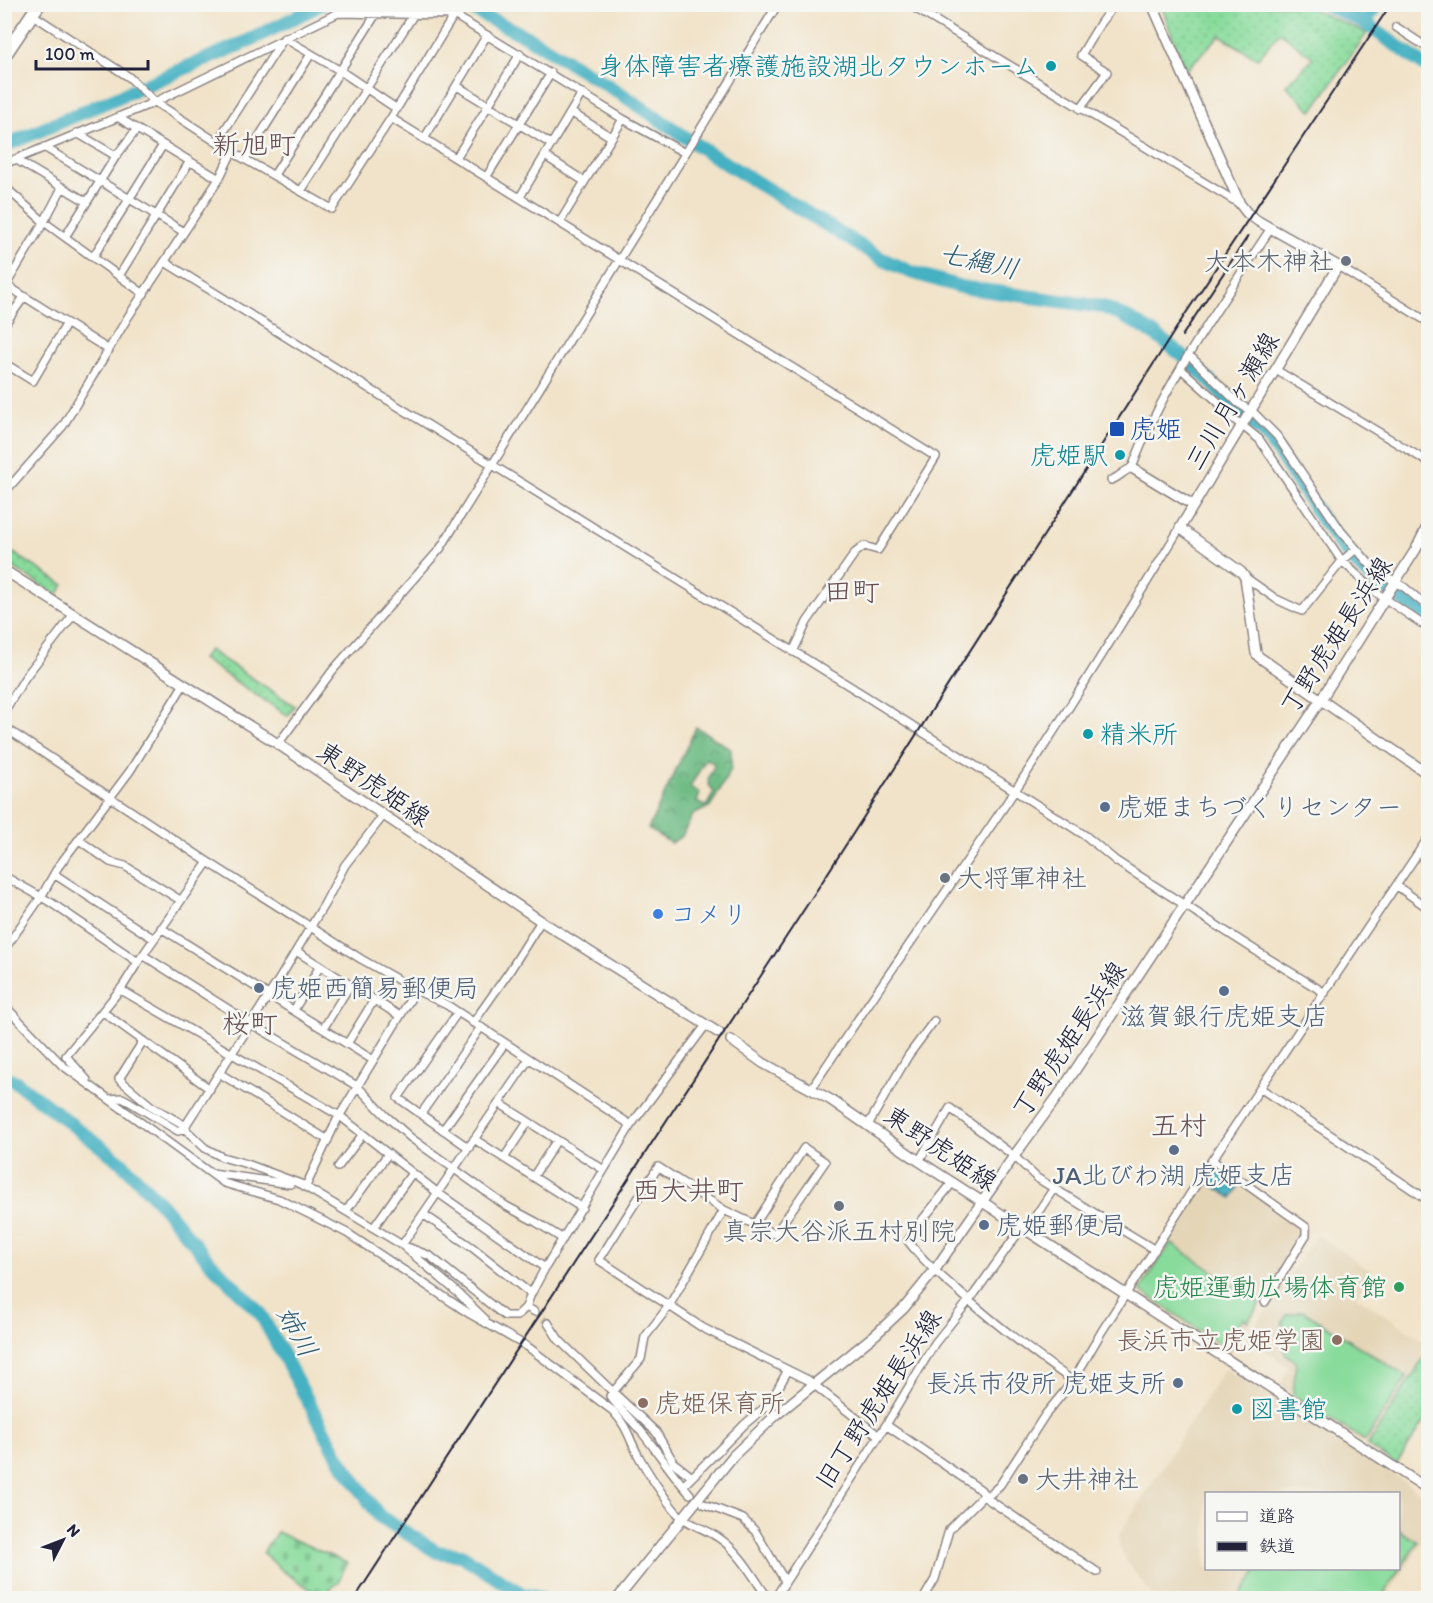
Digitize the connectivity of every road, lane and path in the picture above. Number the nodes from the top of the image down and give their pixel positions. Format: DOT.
graph roads {
  1 [pos="778,4"];
  2 [pos="908,4"];
  3 [pos="1115,4"];
  4 [pos="1152,4"];
  5 [pos="36,10"];
  6 [pos="376,14"];
  7 [pos="414,14"];
  8 [pos="454,15"];
  9 [pos="1396,27"];
  10 [pos="487,35"];
  11 [pos="284,38"];
  12 [pos="1428,48"];
  13 [pos="311,54"];
  14 [pos="520,54"];
  15 [pos="4,56"];
  16 [pos="339,70"];
  17 [pos="551,73"];
  18 [pos="457,86"];
  19 [pos="367,88"];
  20 [pos="582,93"];
  21 [pos="154,101"];
  22 [pos="488,105"];
  23 [pos="397,109"];
  24 [pos="1080,110"];
  25 [pos="572,112"];
  26 [pos="119,118"];
  27 [pos="391,118"];
  28 [pos="623,119"];
  29 [pos="519,125"];
  30 [pos="137,129"];
  31 [pos="77,133"];
  32 [pos="611,138"];
  33 [pos="424,139"];
  34 [pos="217,142"];
  35 [pos="551,144"];
  36 [pos="163,146"];
  37 [pos="44,147"];
  38 [pos="232,152"];
  39 [pos="686,152"];
  40 [pos="116,156"];
  41 [pos="545,156"];
  42 [pos="456,158"];
  43 [pos="15,159"];
  44 [pos="245,159"];
  45 [pos="190,161"];
  46 [pos="4,164"];
  47 [pos="273,176"];
  48 [pos="487,176"];
  49 [pos="219,179"];
  50 [pos="100,181"];
  51 [pos="584,181"];
  52 [pos="4,186"];
  53 [pos="62,188"];
  54 [pos="301,191"];
  55 [pos="520,197"];
  56 [pos="129,198"];
  57 [pos="87,202"];
  58 [pos="1240,204"];
  59 [pos="156,215"];
  60 [pos="44,222"];
  61 [pos="560,222"];
  62 [pos="1271,228"];
  63 [pos="184,232"];
  64 [pos="65,237"];
  65 [pos="93,257"];
  66 [pos="620,260"];
  67 [pos="165,262"];
  68 [pos="1338,266"];
  69 [pos="119,276"];
  70 [pos="144,294"];
  71 [pos="24,297"];
  72 [pos="1428,322"];
  73 [pos="67,323"];
  74 [pos="4,325"];
  75 [pos="109,350"];
  76 [pos="1189,355"];
  77 [pos="4,363"];
  78 [pos="1181,369"];
  79 [pos="1276,370"];
  80 [pos="1251,411"];
  81 [pos="1241,426"];
  82 [pos="1428,462"];
  83 [pos="492,464"];
  84 [pos="1132,468"];
  85 [pos="1111,480"];
  86 [pos="4,493"];
  87 [pos="1193,505"];
  88 [pos="1428,525"];
  89 [pos="1180,528"];
  90 [pos="1356,549"];
  91 [pos="1342,561"];
  92 [pos="4,570"];
  93 [pos="1245,577"];
  94 [pos="1394,582"];
  95 [pos="1385,597"];
  96 [pos="1428,607"];
  97 [pos="74,614"];
  98 [pos="1428,628"];
  99 [pos="793,652"];
  100 [pos="184,684"];
  101 [pos="1320,701"];
  102 [pos="4,712"];
  103 [pos="4,727"];
  104 [pos="278,744"];
  105 [pos="1428,774"];
  106 [pos="1015,790"];
  107 [pos="111,798"];
  108 [pos="383,816"];
  109 [pos="1428,838"];
  110 [pos="79,840"];
  111 [pos="208,861"];
  112 [pos="54,874"];
  113 [pos="4,876"];
  114 [pos="1397,886"];
  115 [pos="40,897"];
  116 [pos="180,900"];
  117 [pos="1185,904"];
  118 [pos="1428,908"];
  119 [pos="541,921"];
  120 [pos="311,926"];
  121 [pos="161,928"];
  122 [pos="154,939"];
  123 [pos="4,950"];
  124 [pos="296,951"];
  125 [pos="143,955"];
  126 [pos="138,962"];
  127 [pos="320,966"];
  128 [pos="350,985"];
  129 [pos="120,990"];
  130 [pos="416,990"];
  131 [pos="1325,993"];
  132 [pos="270,994"];
  133 [pos="374,1000"];
  134 [pos="5,1005"];
  135 [pos="294,1010"];
  136 [pos="103,1012"];
  137 [pos="458,1012"];
  138 [pos="400,1016"];
  139 [pos="934,1021"];
  140 [pos="250,1023"];
  141 [pos="474,1023"];
  142 [pos="706,1025"];
  143 [pos="481,1028"];
  144 [pos="323,1029"];
  145 [pos="719,1033"];
  146 [pos="731,1040"];
  147 [pos="143,1041"];
  148 [pos="505,1043"];
  149 [pos="347,1044"];
  150 [pos="231,1054"];
  151 [pos="529,1059"];
  152 [pos="373,1060"];
  153 [pos="219,1073"];
  154 [pos="91,1086"];
  155 [pos="357,1086"];
  156 [pos="1260,1088"];
  157 [pos="210,1089"];
  158 [pos="811,1089"];
  159 [pos="108,1099"];
  160 [pos="499,1103"];
  161 [pos="421,1114"];
  162 [pos="340,1116"];
  163 [pos="528,1122"];
  164 [pos="631,1125"];
  165 [pos="868,1125"];
  166 [pos="185,1127"];
  167 [pos="443,1130"];
  168 [pos="363,1134"];
  169 [pos="474,1139"];
  170 [pos="328,1140"];
  171 [pos="557,1140"];
  172 [pos="468,1148"];
  173 [pos="388,1154"];
  174 [pos="1014,1156"];
  175 [pos="504,1158"];
  176 [pos="1212,1160"];
  177 [pos="920,1161"];
  178 [pos="338,1167"];
  179 [pos="454,1169"];
  180 [pos="604,1170"];
  181 [pos="210,1173"];
  182 [pos="412,1173"];
  183 [pos="533,1177"];
  184 [pos="952,1182"];
  185 [pos="306,1186"];
  186 [pos="1054,1188"];
  187 [pos="438,1193"];
  188 [pos="1428,1200"];
  189 [pos="983,1202"];
  190 [pos="582,1208"];
  191 [pos="724,1210"];
  192 [pos="346,1211"];
  193 [pos="423,1215"];
  194 [pos="755,1224"];
  195 [pos="374,1227"];
  196 [pos="1025,1228"];
  197 [pos="563,1239"];
  198 [pos="402,1245"];
  199 [pos="1155,1250"];
  200 [pos="545,1268"];
  201 [pos="934,1271"];
  202 [pos="1126,1293"];
  203 [pos="531,1294"];
  204 [pos="968,1301"];
  205 [pos="1265,1302"];
  206 [pos="669,1306"];
  207 [pos="526,1307"];
  208 [pos="535,1312"];
  209 [pos="548,1323"];
  210 [pos="493,1328"];
  211 [pos="788,1370"];
  212 [pos="1073,1381"];
  213 [pos="813,1385"];
  214 [pos="613,1392"];
  215 [pos="886,1425"];
  216 [pos="643,1434"];
  217 [pos="879,1436"];
  218 [pos="632,1437"];
  219 [pos="692,1477"];
  220 [pos="683,1486"];
  221 [pos="1428,1489"];
  222 [pos="690,1494"];
  223 [pos="986,1496"];
  224 [pos="704,1504"];
  225 [pos="680,1520"];
  226 [pos="1097,1572"];
  227 [pos="785,1581"];
  228 [pos="618,1599"];
  229 [pos="768,1599"];
  230 [pos="776,1599"];
  231 [pos="924,1599"];
  1 -- 39 [label="street"];
  2 -- 24 [label="street"];
  3 -- 24 [label="street"];
  4 -- 58 [label="main road"];
  5 -- 15 [label="highway"];
  5 -- 21 [label="street"];
  6 -- 7 [label="street"];
  6 -- 11 [label="street"];
  6 -- 16 [label="street"];
  7 -- 8 [label="street"];
  7 -- 19 [label="street"];
  8 -- 10 [label="street"];
  8 -- 23 [label="street"];
  9 -- 12 [label="street"];
  10 -- 14 [label="street"];
  10 -- 18 [label="street"];
  11 -- 13 [label="street"];
  11 -- 21 [label="street"];
  11 -- 34 [label="street"];
  13 -- 16 [label="street"];
  13 -- 44 [label="street"];
  14 -- 17 [label="street"];
  14 -- 22 [label="street"];
  16 -- 19 [label="street"];
  16 -- 47 [label="street"];
  17 -- 20 [label="street"];
  17 -- 29 [label="street"];
  18 -- 22 [label="street"];
  18 -- 33 [label="street"];
  19 -- 23 [label="street"];
  19 -- 54 [label="street"];
  20 -- 25 [label="street"];
  20 -- 28 [label="street"];
  21 -- 26 [label="street"];
  21 -- 34 [label="street"];
  22 -- 29 [label="street"];
  22 -- 42 [label="street"];
  23 -- 27 [label="street"];
  24 -- 58 [label="street"];
  25 -- 32 [label="street"];
  25 -- 35 [label="street"];
  26 -- 30 [label="street"];
  26 -- 31 [label="street"];
  27 -- 33 [label="street"];
  27 -- 54 [label="street"];
  28 -- 32 [label="street"];
  28 -- 39 [label="street"];
  29 -- 35 [label="street"];
  29 -- 48 [label="street"];
  30 -- 36 [label="street"];
  30 -- 40 [label="street"];
  31 -- 37 [label="street"];
  31 -- 40 [label="street"];
  32 -- 51 [label="street"];
  33 -- 42 [label="street"];
  34 -- 38 [label="street"];
  35 -- 41 [label="street"];
  36 -- 45 [label="street"];
  36 -- 56 [label="street"];
  37 -- 43 [label="street"];
  37 -- 50 [label="street"];
  38 -- 44 [label="street"];
  38 -- 49 [label="street"];
  39 -- 66 [label="street"];
  40 -- 50 [label="street"];
  41 -- 51 [label="street"];
  41 -- 55 [label="street"];
  42 -- 48 [label="street"];
  43 -- 46 [label="street"];
  43 -- 53 [label="street"];
  44 -- 47 [label="street"];
  45 -- 49 [label="street"];
  45 -- 59 [label="street"];
  47 -- 54 [label="street"];
  48 -- 55 [label="street"];
  49 -- 63 [label="street"];
  50 -- 56 [label="street"];
  50 -- 57 [label="street"];
  51 -- 61 [label="street"];
  52 -- 60 [label="street"];
  53 -- 57 [label="street"];
  53 -- 60 [label="street"];
  55 -- 61 [label="street"];
  56 -- 59 [label="street"];
  56 -- 65 [label="street"];
  57 -- 64 [label="street"];
  58 -- 62 [label="main road"];
  59 -- 63 [label="street"];
  59 -- 69 [label="street"];
  60 -- 64 [label="street"];
  60 -- 71 [label="street"];
  61 -- 66 [label="street"];
  62 -- 68 [label="main road"];
  62 -- 76 [label="street"];
  63 -- 67 [label="street"];
  64 -- 65 [label="street"];
  65 -- 69 [label="street"];
  66 -- 83 [label="street"];
  66 -- 99 [label="street"];
  67 -- 70 [label="street"];
  67 -- 83 [label="street"];
  68 -- 72 [label="street"];
  68 -- 79 [label="main road, 三川月ヶ瀬線"];
  69 -- 70 [label="street"];
  70 -- 75 [label="street"];
  71 -- 73 [label="street"];
  71 -- 74 [label="street"];
  73 -- 75 [label="street"];
  73 -- 77 [label="street"];
  75 -- 86 [label="street"];
  76 -- 78 [label="street"];
  76 -- 80 [label="street"];
  78 -- 81 [label="street"];
  78 -- 84 [label="street"];
  79 -- 80 [label="main road, 三川月ヶ瀬線"];
  79 -- 82 [label="street"];
  80 -- 81 [label="main road, 三川月ヶ瀬線"];
  80 -- 90 [label="street"];
  81 -- 87 [label="main road, 三川月ヶ瀬線"];
  81 -- 91 [label="street"];
  83 -- 99 [label="street"];
  83 -- 104 [label="street"];
  84 -- 85 [label="street"];
  84 -- 87 [label="main road"];
  87 -- 89 [label="main road, 三川月ヶ瀬線"];
  88 -- 94 [label="main road, 丁野虎姫長浜線"];
  89 -- 93 [label="main road"];
  89 -- 106 [label="street"];
  90 -- 91 [label="street"];
  90 -- 94 [label="street"];
  91 -- 93 [label="street"];
  91 -- 95 [label="street"];
  92 -- 97 [label="main road, 東野虎姫線"];
  93 -- 101 [label="main road"];
  94 -- 95 [label="main road, 丁野虎姫長浜線"];
  94 -- 96 [label="street"];
  95 -- 98 [label="street"];
  95 -- 101 [label="main road, 丁野虎姫長浜線"];
  97 -- 100 [label="main road, 東野虎姫線"];
  97 -- 102 [label="street"];
  99 -- 106 [label="street"];
  100 -- 104 [label="main road, 東野虎姫線"];
  100 -- 107 [label="street"];
  101 -- 105 [label="main road"];
  101 -- 117 [label="main road, 丁野虎姫長浜線"];
  103 -- 107 [label="street"];
  104 -- 108 [label="main road, 東野虎姫線"];
  106 -- 117 [label="street"];
  106 -- 158 [label="street"];
  107 -- 110 [label="street"];
  107 -- 111 [label="street"];
  108 -- 119 [label="main road, 東野虎姫線"];
  108 -- 120 [label="street"];
  109 -- 114 [label="street"];
  110 -- 112 [label="street"];
  110 -- 116 [label="street"];
  111 -- 116 [label="street"];
  111 -- 120 [label="street"];
  112 -- 115 [label="street"];
  112 -- 122 [label="street"];
  113 -- 115 [label="street"];
  114 -- 118 [label="street"];
  114 -- 131 [label="street"];
  115 -- 123 [label="street"];
  115 -- 126 [label="street"];
  116 -- 121 [label="street"];
  117 -- 131 [label="street"];
  117 -- 174 [label="main road, 丁野虎姫長浜線"];
  119 -- 141 [label="street"];
  119 -- 142 [label="main road, 東野虎姫線"];
  120 -- 124 [label="street"];
  120 -- 130 [label="street"];
  121 -- 122 [label="street"];
  121 -- 132 [label="street"];
  122 -- 125 [label="street"];
  124 -- 127 [label="street"];
  124 -- 132 [label="street"];
  125 -- 126 [label="street"];
  125 -- 140 [label="street"];
  126 -- 129 [label="street"];
  127 -- 128 [label="street"];
  127 -- 135 [label="street"];
  128 -- 133 [label="street"];
  128 -- 144 [label="street"];
  129 -- 136 [label="street"];
  129 -- 150 [label="street"];
  130 -- 137 [label="street"];
  130 -- 138 [label="street"];
  131 -- 156 [label="street"];
  132 -- 135 [label="street"];
  132 -- 140 [label="street"];
  133 -- 138 [label="street"];
  133 -- 149 [label="street"];
  134 -- 154 [label="street"];
  135 -- 144 [label="street"];
  136 -- 147 [label="street"];
  136 -- 154 [label="street"];
  137 -- 141 [label="street"];
  137 -- 161 [label="street"];
  138 -- 152 [label="street"];
  139 -- 165 [label="street"];
  140 -- 150 [label="street"];
  140 -- 155 [label="street"];
  141 -- 143 [label="street"];
  142 -- 145 [label="main road, 東野虎姫線"];
  142 -- 164 [label="street"];
  143 -- 148 [label="street"];
  143 -- 161 [label="street"];
  144 -- 149 [label="street"];
  146 -- 158 [label="main road, 東野虎姫線"];
  147 -- 157 [label="street"];
  147 -- 166 [label="street"];
  148 -- 151 [label="street"];
  148 -- 167 [label="street"];
  149 -- 152 [label="street"];
  150 -- 153 [label="street"];
  150 -- 162 [label="street"];
  151 -- 160 [label="street"];
  151 -- 164 [label="street"];
  152 -- 155 [label="street"];
  153 -- 157 [label="street"];
  153 -- 170 [label="street"];
  154 -- 159 [label="street"];
  155 -- 162 [label="street"];
  155 -- 179 [label="street"];
  156 -- 176 [label="street"];
  156 -- 188 [label="street"];
  157 -- 166 [label="street"];
  158 -- 165 [label="main road, 東野虎姫線"];
  159 -- 166 [label="street"];
  159 -- 181 [label="street"];
  160 -- 163 [label="street"];
  160 -- 169 [label="street"];
  161 -- 167 [label="street"];
  162 -- 168 [label="street"];
  162 -- 170 [label="street"];
  163 -- 171 [label="street"];
  163 -- 175 [label="street"];
  164 -- 180 [label="street"];
  165 -- 177 [label="main road, 東野虎姫線"];
  166 -- 185 [label="street"];
  167 -- 172 [label="street"];
  168 -- 173 [label="street"];
  168 -- 178 [label="street"];
  169 -- 172 [label="street"];
  169 -- 175 [label="street"];
  170 -- 185 [label="street"];
  171 -- 180 [label="street"];
  171 -- 183 [label="street"];
  172 -- 179 [label="street"];
  173 -- 182 [label="street"];
  173 -- 192 [label="street"];
  174 -- 177 [label="street"];
  174 -- 186 [label="street"];
  174 -- 189 [label="main road, 丁野虎姫長浜線"];
  175 -- 183 [label="street"];
  176 -- 199 [label="street"];
  176 -- 205 [label="street"];
  177 -- 184 [label="main road, 東野虎姫線"];
  179 -- 187 [label="street"];
  179 -- 197 [label="street"];
  180 -- 190 [label="street"];
  181 -- 185 [label="street"];
  181 -- 210 [label="street"];
  182 -- 187 [label="street"];
  182 -- 195 [label="street"];
  183 -- 190 [label="street"];
  184 -- 189 [label="main road, 東野虎姫線"];
  184 -- 201 [label="street"];
  185 -- 192 [label="street"];
  186 -- 196 [label="street, 旧丁野虎姫長浜線"];
  186 -- 199 [label="street"];
  187 -- 193 [label="street"];
  187 -- 200 [label="street"];
  189 -- 196 [label="main road, 東野虎姫線"];
  189 -- 201 [label="main road, 丁野虎姫長浜線"];
  190 -- 197 [label="street"];
  191 -- 194 [label="street"];
  191 -- 206 [label="street"];
  191 -- 206 [label="street"];
  192 -- 195 [label="street"];
  193 -- 198 [label="street"];
  193 -- 203 [label="street"];
  194 -- 194 [label="street"];
  195 -- 198 [label="street"];
  196 -- 202 [label="main road, 東野虎姫線"];
  196 -- 204 [label="street, 旧丁野虎姫長浜線"];
  197 -- 200 [label="street"];
  198 -- 207 [label="street"];
  198 -- 210 [label="street"];
  199 -- 202 [label="street"];
  200 -- 203 [label="street"];
  201 -- 204 [label="street"];
  201 -- 213 [label="main road, 丁野虎姫長浜線"];
  202 -- 212 [label="street"];
  202 -- 221 [label="main road, 東野虎姫線"];
  203 -- 207 [label="street"];
  204 -- 212 [label="street"];
  204 -- 215 [label="street, 旧丁野虎姫長浜線"];
  206 -- 211 [label="street"];
  206 -- 214 [label="street"];
  207 -- 208 [label="street"];
  209 -- 214 [label="street"];
  210 -- 218 [label="street"];
  211 -- 213 [label="street"];
  211 -- 219 [label="street"];
  212 -- 223 [label="street"];
  213 -- 217 [label="street"];
  213 -- 225 [label="main road, 丁野虎姫長浜線"];
  214 -- 216 [label="street"];
  214 -- 219 [label="street"];
  215 -- 217 [label="street, 旧丁野虎姫長浜線"];
  215 -- 223 [label="street"];
  216 -- 218 [label="street"];
  216 -- 220 [label="street"];
  217 -- 227 [label="street, 旧丁野虎姫長浜線"];
  218 -- 225 [label="street"];
  219 -- 220 [label="street"];
  220 -- 222 [label="street"];
  223 -- 226 [label="street"];
  223 -- 231 [label="street"];
  224 -- 227 [label="street"];
  225 -- 228 [label="main road, 丁野虎姫長浜線"];
  225 -- 229 [label="street"];
  227 -- 230 [label="street, 旧丁野虎姫長浜線"];
}
